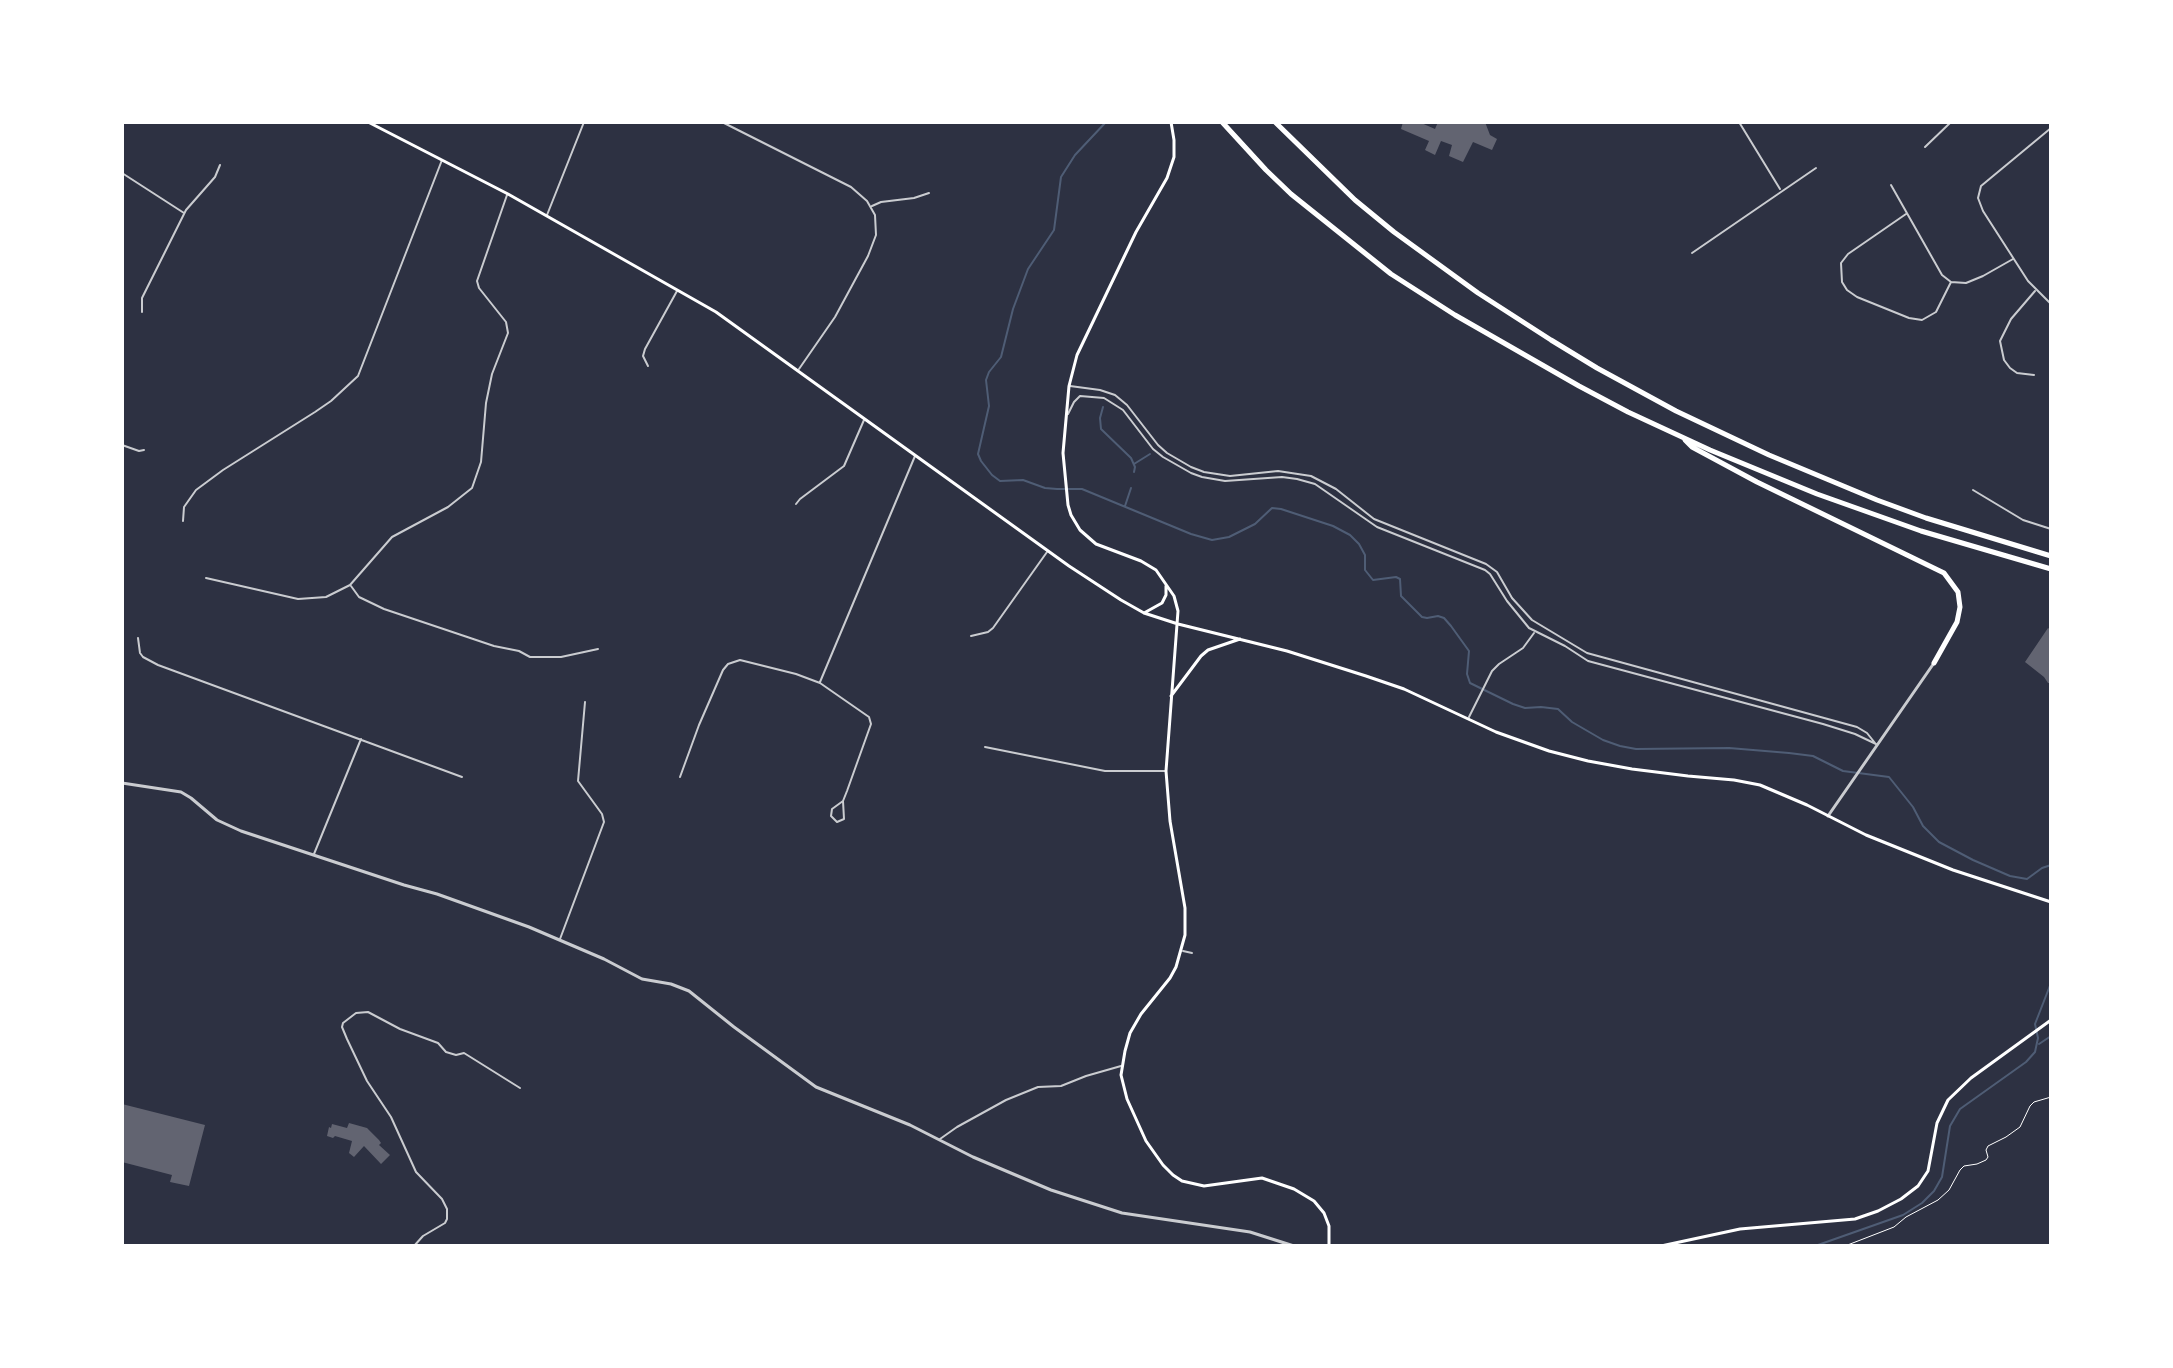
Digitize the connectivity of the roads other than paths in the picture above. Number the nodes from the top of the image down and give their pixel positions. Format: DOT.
graph roads {
  1 [pos="368,122"];
  2 [pos="584,122"];
  3 [pos="722,122"];
  4 [pos="1171,122"];
  5 [pos="1222,122"];
  6 [pos="1275,122"];
  7 [pos="1739,122"];
  8 [pos="1951,122"];
  9 [pos="2051,128"];
  10 [pos="1925,147"];
  11 [pos="442,159"];
  12 [pos="220,165"];
  13 [pos="1816,168"];
  14 [pos="122,173"];
  15 [pos="1891,185"];
  16 [pos="1782,191"];
  17 [pos="929,193"];
  18 [pos="508,194"];
  19 [pos="871,207"];
  20 [pos="184,213"];
  21 [pos="1906,214"];
  22 [pos="547,216"];
  23 [pos="1692,253"];
  24 [pos="2014,258"];
  25 [pos="1951,282"];
  26 [pos="677,290"];
  27 [pos="2036,290"];
  28 [pos="2051,304"];
  29 [pos="142,312"];
  30 [pos="648,366"];
  31 [pos="798,370"];
  32 [pos="2034,375"];
  33 [pos="1069,386"];
  34 [pos="1065,418"];
  35 [pos="865,419"];
  36 [pos="1681,437"];
  37 [pos="122,445"];
  38 [pos="144,450"];
  39 [pos="915,456"];
  40 [pos="1973,490"];
  41 [pos="796,504"];
  42 [pos="183,521"];
  43 [pos="1388,525"];
  44 [pos="2051,529"];
  45 [pos="1386,531"];
  46 [pos="1048,551"];
  47 [pos="2051,556"];
  48 [pos="2051,569"];
  49 [pos="206,578"];
  50 [pos="1166,582"];
  51 [pos="350,585"];
  52 [pos="1144,613"];
  53 [pos="1178,624"];
  54 [pos="1534,632"];
  55 [pos="971,636"];
  56 [pos="138,638"];
  57 [pos="1240,639"];
  58 [pos="598,649"];
  59 [pos="1934,663"];
  60 [pos="820,683"];
  61 [pos="1171,696"];
  62 [pos="585,702"];
  63 [pos="1469,719"];
  64 [pos="361,739"];
  65 [pos="1876,744"];
  66 [pos="985,747"];
  67 [pos="1166,771"];
  68 [pos="462,777"];
  69 [pos="680,777"];
  70 [pos="122,783"];
  71 [pos="843,801"];
  72 [pos="1828,816"];
  73 [pos="313,855"];
  74 [pos="2051,902"];
  75 [pos="560,940"];
  76 [pos="1182,951"];
  77 [pos="1192,953"];
  78 [pos="2051,1020"];
  79 [pos="1122,1066"];
  80 [pos="519,1087"];
  81 [pos="940,1140"];
  82 [pos="414,1246"];
  83 [pos="1294,1246"];
  84 [pos="1329,1246"];
  85 [pos="1661,1246"];
  1 -- 11 [label="main road"];
  2 -- 22 [label="street"];
  3 -- 19 [label="street"];
  4 -- 33 [label="main road"];
  5 -- 36 [label="highway"];
  6 -- 47 [label="highway"];
  7 -- 16 [label="street"];
  8 -- 10 [label="street"];
  9 -- 24 [label="street"];
  11 -- 18 [label="main road"];
  11 -- 42 [label="street"];
  12 -- 20 [label="street"];
  13 -- 16 [label="street"];
  14 -- 20 [label="street"];
  15 -- 21 [label="street"];
  16 -- 23 [label="street"];
  17 -- 19 [label="street"];
  18 -- 22 [label="main road"];
  18 -- 51 [label="street"];
  19 -- 31 [label="street"];
  20 -- 29 [label="street"];
  21 -- 25 [label="street"];
  21 -- 25 [label="street"];
  22 -- 26 [label="main road"];
  24 -- 25 [label="street"];
  24 -- 27 [label="street"];
  26 -- 30 [label="street"];
  26 -- 31 [label="main road"];
  27 -- 28 [label="street"];
  27 -- 32 [label="street"];
  31 -- 35 [label="main road"];
  33 -- 34 [label="main road"];
  33 -- 43 [label="street"];
  34 -- 45 [label="street"];
  34 -- 50 [label="main road"];
  35 -- 39 [label="main road"];
  35 -- 41 [label="street"];
  36 -- 48 [label="highway"];
  36 -- 59 [label="highway"];
  37 -- 38 [label="street"];
  39 -- 46 [label="main road"];
  39 -- 60 [label="street"];
  40 -- 44 [label="street"];
  43 -- 45 [label="street"];
  43 -- 65 [label="street"];
  45 -- 54 [label="street"];
  46 -- 52 [label="main road"];
  46 -- 55 [label="street"];
  49 -- 51 [label="street"];
  50 -- 52 [label="main road"];
  50 -- 53 [label="main road"];
  51 -- 58 [label="street"];
  52 -- 53 [label="main road"];
  53 -- 57 [label="main road"];
  53 -- 61 [label="main road"];
  54 -- 63 [label="street"];
  54 -- 65 [label="street"];
  56 -- 64 [label="street"];
  57 -- 61 [label="main road"];
  57 -- 63 [label="main road"];
  59 -- 65 [label="street"];
  60 -- 69 [label="street"];
  60 -- 71 [label="street"];
  61 -- 67 [label="main road"];
  62 -- 75 [label="street"];
  63 -- 72 [label="main road"];
  64 -- 68 [label="street"];
  64 -- 73 [label="street"];
  65 -- 72 [label="street"];
  66 -- 67 [label="street"];
  67 -- 76 [label="main road"];
  70 -- 73 [label="street"];
  71 -- 71 [label="street"];
  72 -- 74 [label="main road"];
  73 -- 75 [label="street"];
  75 -- 81 [label="street"];
  76 -- 77 [label="street"];
  76 -- 79 [label="main road"];
  78 -- 85 [label="main road"];
  79 -- 81 [label="street"];
  79 -- 84 [label="main road"];
  80 -- 82 [label="street"];
  81 -- 83 [label="street"];
}
